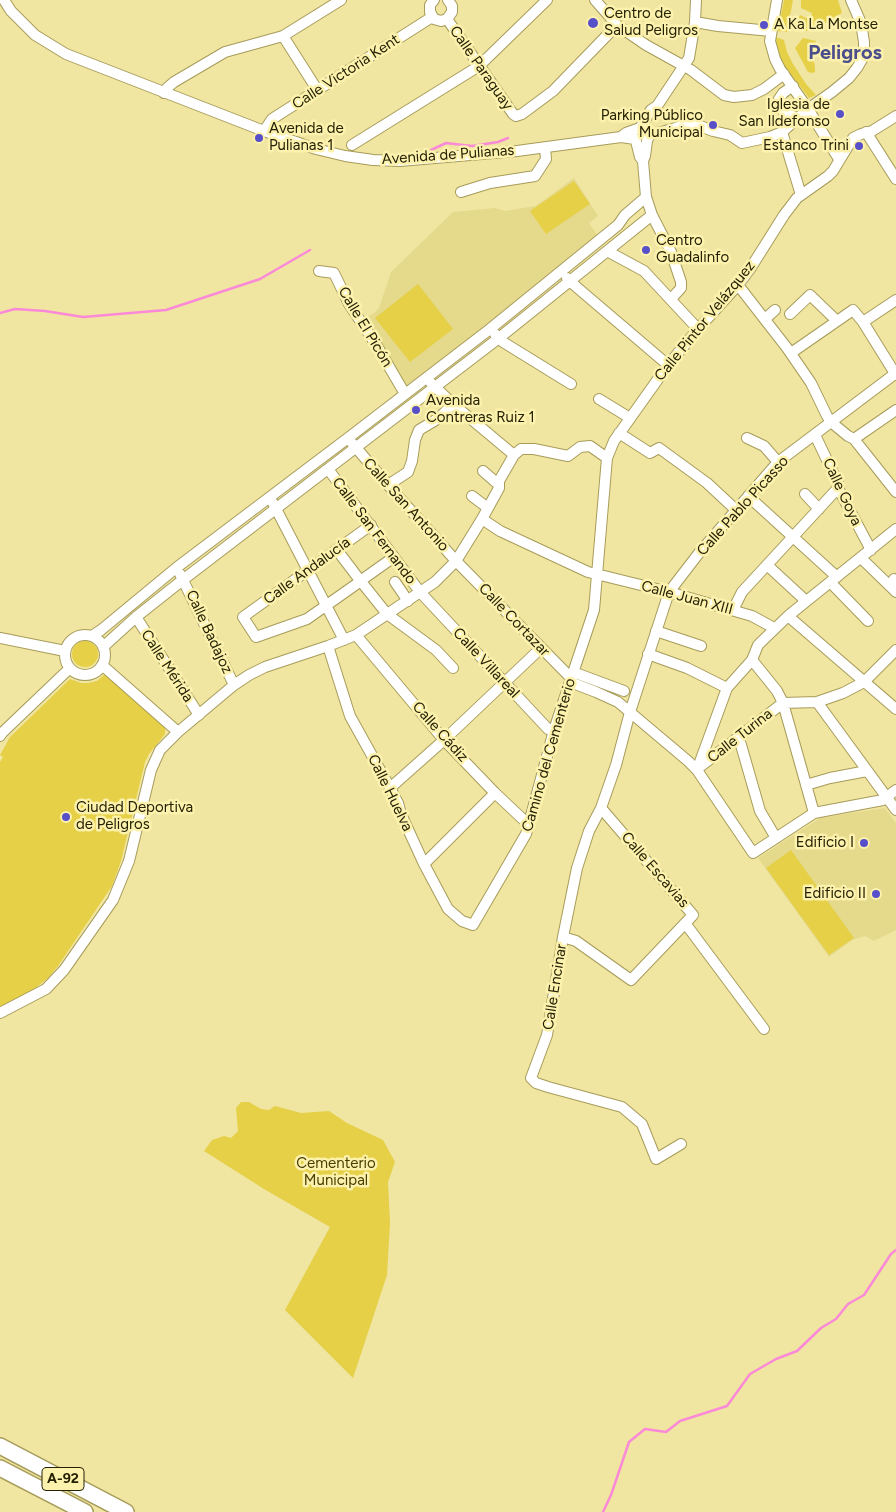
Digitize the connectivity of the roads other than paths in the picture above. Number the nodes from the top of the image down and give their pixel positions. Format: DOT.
graph roads {
  1 [pos="4,0"];
  2 [pos="341,0"];
  3 [pos="434,0"];
  4 [pos="448,0"];
  5 [pos="547,0"];
  6 [pos="595,0"];
  7 [pos="693,0"];
  8 [pos="777,0"];
  9 [pos="851,0"];
  10 [pos="432,17"];
  11 [pos="447,19"];
  12 [pos="695,22"];
  13 [pos="617,25"];
  14 [pos="771,31"];
  15 [pos="283,36"];
  16 [pos="479,66"];
  17 [pos="685,66"];
  18 [pos="784,74"];
  19 [pos="793,86"];
  20 [pos="318,91"];
  21 [pos="164,93"];
  22 [pos="808,109"];
  23 [pos="896,116"];
  24 [pos="797,118"];
  25 [pos="264,131"];
  26 [pos="782,132"];
  27 [pos="866,132"];
  28 [pos="641,135"];
  29 [pos="352,145"];
  30 [pos="545,148"];
  31 [pos="839,159"];
  32 [pos="896,179"];
  33 [pos="461,192"];
  34 [pos="800,195"];
  35 [pos="646,197"];
  36 [pos="652,215"];
  37 [pos="607,251"];
  38 [pos="319,271"];
  39 [pos="562,272"];
  40 [pos="570,282"];
  41 [pos="738,285"];
  42 [pos="671,299"];
  43 [pos="896,300"];
  44 [pos="775,310"];
  45 [pos="790,314"];
  46 [pos="765,319"];
  47 [pos="837,321"];
  48 [pos="863,322"];
  49 [pos="490,329"];
  50 [pos="698,329"];
  51 [pos="499,338"];
  52 [pos="791,353"];
  53 [pos="668,365"];
  54 [pos="896,374"];
  55 [pos="426,379"];
  56 [pos="571,384"];
  57 [pos="435,388"];
  58 [pos="405,394"];
  59 [pos="599,399"];
  60 [pos="453,404"];
  61 [pos="896,410"];
  62 [pos="630,418"];
  63 [pos="831,422"];
  64 [pos="619,433"];
  65 [pos="815,434"];
  66 [pos="348,438"];
  67 [pos="748,438"];
  68 [pos="854,438"];
  69 [pos="356,448"];
  70 [pos="514,454"];
  71 [pos="606,458"];
  72 [pos="778,462"];
  73 [pos="328,469"];
  74 [pos="483,471"];
  75 [pos="388,485"];
  76 [pos="499,485"];
  77 [pos="838,488"];
  78 [pos="896,492"];
  79 [pos="805,494"];
  80 [pos="472,496"];
  81 [pos="748,496"];
  82 [pos="269,498"];
  83 [pos="488,508"];
  84 [pos="276,509"];
  85 [pos="818,509"];
  86 [pos="736,510"];
  87 [pos="482,519"];
  88 [pos="371,525"];
  89 [pos="896,529"];
  90 [pos="793,536"];
  91 [pos="337,550"];
  92 [pos="871,550"];
  93 [pos="394,557"];
  94 [pos="861,558"];
  95 [pos="456,561"];
  96 [pos="766,565"];
  97 [pos="176,568"];
  98 [pos="308,570"];
  99 [pos="598,574"];
  100 [pos="184,579"];
  101 [pos="833,580"];
  102 [pos="361,581"];
  103 [pos="395,582"];
  104 [pos="420,592"];
  105 [pos="668,592"];
  106 [pos="896,592"];
  107 [pos="408,601"];
  108 [pos="806,601"];
  109 [pos="326,607"];
  110 [pos="733,610"];
  111 [pos="387,614"];
  112 [pos="788,616"];
  113 [pos="136,617"];
  114 [pos="868,621"];
  115 [pos="774,628"];
  116 [pos="656,631"];
  117 [pos="356,635"];
  118 [pos="92,636"];
  119 [pos="0,638"];
  120 [pos="344,640"];
  121 [pos="328,646"];
  122 [pos="701,646"];
  123 [pos="103,647"];
  124 [pos="541,648"];
  125 [pos="896,650"];
  126 [pos="65,651"];
  127 [pos="648,654"];
  128 [pos="752,660"];
  129 [pos="102,665"];
  130 [pos="70,668"];
  131 [pos="453,668"];
  132 [pos="572,677"];
  133 [pos="864,682"];
  134 [pos="505,683"];
  135 [pos="234,685"];
  136 [pos="727,688"];
  137 [pos="624,691"];
  138 [pos="817,702"];
  139 [pos="783,703"];
  140 [pos="896,709"];
  141 [pos="630,712"];
  142 [pos="199,714"];
  143 [pos="554,730"];
  144 [pos="178,732"];
  145 [pos="1,734"];
  146 [pos="739,738"];
  147 [pos="444,740"];
  148 [pos="697,770"];
  149 [pos="867,771"];
  150 [pos="806,785"];
  151 [pos="390,788"];
  152 [pos="896,790"];
  153 [pos="495,793"];
  154 [pos="886,797"];
  155 [pos="601,808"];
  156 [pos="896,810"];
  157 [pos="814,813"];
  158 [pos="529,825"];
  159 [pos="776,838"];
  160 [pos="424,864"];
  161 [pos="685,923"];
  162 [pos="473,926"];
  163 [pos="563,937"];
  164 [pos="0,1013"];
  165 [pos="764,1029"];
  166 [pos="682,1144"];
  167 [pos="0,1446"];
  168 [pos="0,1468"];
  169 [pos="85,1512"];
  170 [pos="126,1512"];
  1 -- 21 [label="street, Avenida de Pulianas"];
  2 -- 15 [label="street"];
  3 -- 10 [label="street"];
  4 -- 11 [label="street"];
  5 -- 16 [label="street"];
  6 -- 13 [label="street"];
  7 -- 12 [label="street"];
  8 -- 14 [label="street"];
  9 -- 22 [label="street"];
  10 -- 11 [label="street"];
  10 -- 20 [label="street, Calle Victoria Kent"];
  11 -- 16 [label="street, Calle Paraguay"];
  12 -- 14 [label="street"];
  12 -- 17 [label="street"];
  13 -- 16 [label="street, Calle Paraguay"];
  13 -- 17 [label="street"];
  14 -- 18 [label="street"];
  15 -- 20 [label="street"];
  15 -- 21 [label="street"];
  16 -- 29 [label="street"];
  17 -- 18 [label="street"];
  17 -- 28 [label="street"];
  18 -- 19 [label="street"];
  19 -- 22 [label="street"];
  19 -- 24 [label="street"];
  20 -- 25 [label="street, Calle Victoria Kent"];
  21 -- 25 [label="street, Avenida de Pulianas"];
  22 -- 24 [label="street"];
  22 -- 31 [label="street"];
  23 -- 27 [label="street, Calle Pintor Velázquez"];
  24 -- 26 [label="street"];
  25 -- 30 [label="street, Avenida de Pulianas"];
  26 -- 28 [label="street, Avenida de Pulianas"];
  26 -- 34 [label="street"];
  27 -- 31 [label="street, Calle Pintor Velázquez"];
  27 -- 32 [label="street"];
  28 -- 30 [label="street, Avenida de Pulianas"];
  28 -- 35 [label="street"];
  30 -- 33 [label="street"];
  31 -- 34 [label="street, Calle Pintor Velázquez"];
  34 -- 41 [label="street, Calle Pintor Velázquez"];
  35 -- 36 [label="street"];
  35 -- 39 [label="street"];
  36 -- 37 [label="street"];
  36 -- 42 [label="street"];
  37 -- 40 [label="street"];
  37 -- 42 [label="street"];
  38 -- 58 [label="street, Calle El Picón"];
  39 -- 40 [label="street"];
  39 -- 49 [label="street"];
  40 -- 51 [label="street"];
  40 -- 53 [label="street"];
  41 -- 46 [label="street"];
  41 -- 50 [label="street, Calle Pintor Velázquez"];
  42 -- 50 [label="street"];
  43 -- 48 [label="street"];
  44 -- 46 [label="street"];
  45 -- 47 [label="street"];
  46 -- 52 [label="street"];
  47 -- 48 [label="street"];
  47 -- 52 [label="street"];
  48 -- 54 [label="street"];
  49 -- 51 [label="street"];
  49 -- 55 [label="street"];
  50 -- 53 [label="street, Calle Pintor Velázquez"];
  51 -- 56 [label="street"];
  51 -- 57 [label="street"];
  52 -- 63 [label="street"];
  53 -- 62 [label="street, Calle Pintor Velázquez"];
  54 -- 63 [label="street, Calle Pablo Picasso"];
  55 -- 57 [label="street"];
  55 -- 58 [label="street"];
  57 -- 60 [label="street"];
  57 -- 69 [label="street"];
  58 -- 66 [label="street"];
  59 -- 62 [label="street"];
  60 -- 70 [label="street"];
  60 -- 75 [label="street"];
  61 -- 68 [label="street"];
  62 -- 64 [label="street, Calle Pintor Velázquez"];
  63 -- 65 [label="street, Calle Pablo Picasso"];
  63 -- 68 [label="street"];
  64 -- 71 [label="street, Calle Pintor Velázquez"];
  64 -- 86 [label="street"];
  65 -- 72 [label="street, Calle Pablo Picasso"];
  65 -- 77 [label="street, Calle Goya"];
  66 -- 69 [label="street, Calle San Antonio"];
  66 -- 82 [label="street"];
  67 -- 72 [label="street"];
  68 -- 78 [label="street"];
  69 -- 73 [label="street"];
  69 -- 75 [label="street, Calle San Antonio"];
  70 -- 71 [label="street"];
  70 -- 76 [label="street"];
  71 -- 99 [label="street, Calle Pintor Velázquez"];
  72 -- 81 [label="street, Calle Pablo Picasso"];
  73 -- 84 [label="street"];
  73 -- 88 [label="street, Calle San Fernando"];
  74 -- 76 [label="street"];
  75 -- 95 [label="street, Calle San Antonio"];
  76 -- 83 [label="street"];
  77 -- 85 [label="street"];
  77 -- 92 [label="street, Calle Goya"];
  79 -- 85 [label="street"];
  80 -- 83 [label="street"];
  81 -- 86 [label="street, Calle Pablo Picasso"];
  81 -- 90 [label="street"];
  82 -- 84 [label="street"];
  82 -- 97 [label="street"];
  83 -- 87 [label="street"];
  84 -- 98 [label="street"];
  84 -- 100 [label="street"];
  85 -- 90 [label="street"];
  86 -- 105 [label="street, Calle Pablo Picasso"];
  87 -- 95 [label="street"];
  87 -- 99 [label="street, Calle Juan XIII"];
  88 -- 91 [label="street, Calle Andalucía"];
  88 -- 93 [label="street, Calle San Fernando"];
  89 -- 92 [label="street"];
  90 -- 96 [label="street"];
  90 -- 101 [label="street"];
  91 -- 98 [label="street, Calle Andalucía"];
  91 -- 102 [label="street"];
  92 -- 94 [label="street"];
  93 -- 102 [label="street"];
  93 -- 104 [label="street, Calle San Fernando"];
  94 -- 101 [label="street"];
  94 -- 106 [label="street"];
  95 -- 104 [label="street"];
  95 -- 124 [label="street, Calle Cortazar"];
  96 -- 108 [label="street"];
  96 -- 110 [label="street"];
  97 -- 100 [label="street, Calle Badajoz"];
  97 -- 118 [label="street"];
  98 -- 109 [label="street"];
  98 -- 109 [label="street, Calle Andalucía"];
  99 -- 105 [label="street, Calle Juan XIII"];
  99 -- 132 [label="street, Camino del Cementerio"];
  100 -- 113 [label="street"];
  100 -- 135 [label="street, Calle Badajoz"];
  101 -- 108 [label="street"];
  101 -- 114 [label="street"];
  102 -- 109 [label="street"];
  102 -- 111 [label="street"];
  103 -- 107 [label="street"];
  104 -- 107 [label="street"];
  104 -- 134 [label="street, Calle Villareal"];
  105 -- 110 [label="street, Calle Juan XIII"];
  105 -- 116 [label="street, Calle Encinar"];
  107 -- 111 [label="street"];
  108 -- 112 [label="street"];
  109 -- 120 [label="street"];
  110 -- 115 [label="street, Calle Juan XIII"];
  111 -- 117 [label="street"];
  111 -- 131 [label="street"];
  112 -- 115 [label="street"];
  112 -- 133 [label="street"];
  113 -- 123 [label="street"];
  113 -- 142 [label="street, Calle Mérida"];
  115 -- 128 [label="street"];
  116 -- 122 [label="street"];
  116 -- 127 [label="street, Calle Encinar"];
  117 -- 120 [label="street"];
  117 -- 147 [label="street, Calle Cádiz"];
  118 -- 123 [label="street"];
  118 -- 126 [label="street"];
  119 -- 126 [label="street"];
  120 -- 121 [label="street"];
  121 -- 135 [label="street"];
  121 -- 151 [label="street, Calle Huelva"];
  123 -- 129 [label="street"];
  124 -- 132 [label="street, Calle Cortazar"];
  124 -- 134 [label="street"];
  125 -- 133 [label="street"];
  126 -- 130 [label="street"];
  127 -- 136 [label="street"];
  127 -- 141 [label="street, Calle Encinar"];
  128 -- 136 [label="street"];
  128 -- 139 [label="street"];
  129 -- 130 [label="street"];
  129 -- 144 [label="street"];
  130 -- 145 [label="street"];
  132 -- 137 [label="street"];
  132 -- 141 [label="street"];
  132 -- 143 [label="street, Camino del Cementerio"];
  133 -- 138 [label="street"];
  133 -- 140 [label="street"];
  134 -- 143 [label="street, Calle Villareal"];
  134 -- 147 [label="street"];
  135 -- 142 [label="street"];
  136 -- 148 [label="street"];
  138 -- 139 [label="street"];
  138 -- 149 [label="street"];
  139 -- 146 [label="street, Calle Turina"];
  139 -- 150 [label="street"];
  141 -- 148 [label="street"];
  141 -- 155 [label="street, Calle Encinar"];
  142 -- 144 [label="street"];
  143 -- 158 [label="street, Camino del Cementerio"];
  144 -- 164 [label="street"];
  146 -- 148 [label="street, Calle Turina"];
  146 -- 159 [label="street"];
  147 -- 151 [label="street"];
  147 -- 153 [label="street, Calle Cádiz"];
  148 -- 159 [label="street"];
  149 -- 150 [label="street"];
  149 -- 154 [label="street"];
  150 -- 157 [label="street"];
  151 -- 160 [label="street, Calle Huelva"];
  152 -- 154 [label="street"];
  153 -- 158 [label="street, Calle Cádiz"];
  153 -- 160 [label="street"];
  154 -- 156 [label="street"];
  154 -- 157 [label="street"];
  155 -- 161 [label="street, Calle Escavias"];
  155 -- 163 [label="street, Calle Encinar"];
  157 -- 159 [label="street"];
  158 -- 162 [label="street, Camino del Cementerio"];
  160 -- 162 [label="street, Calle Huelva"];
  161 -- 163 [label="street"];
  161 -- 165 [label="street, Calle Escavias"];
  163 -- 166 [label="street, Calle Encinar"];
  167 -- 170 [label="highway, A-92"];
  168 -- 169 [label="highway, A-92"];
}
